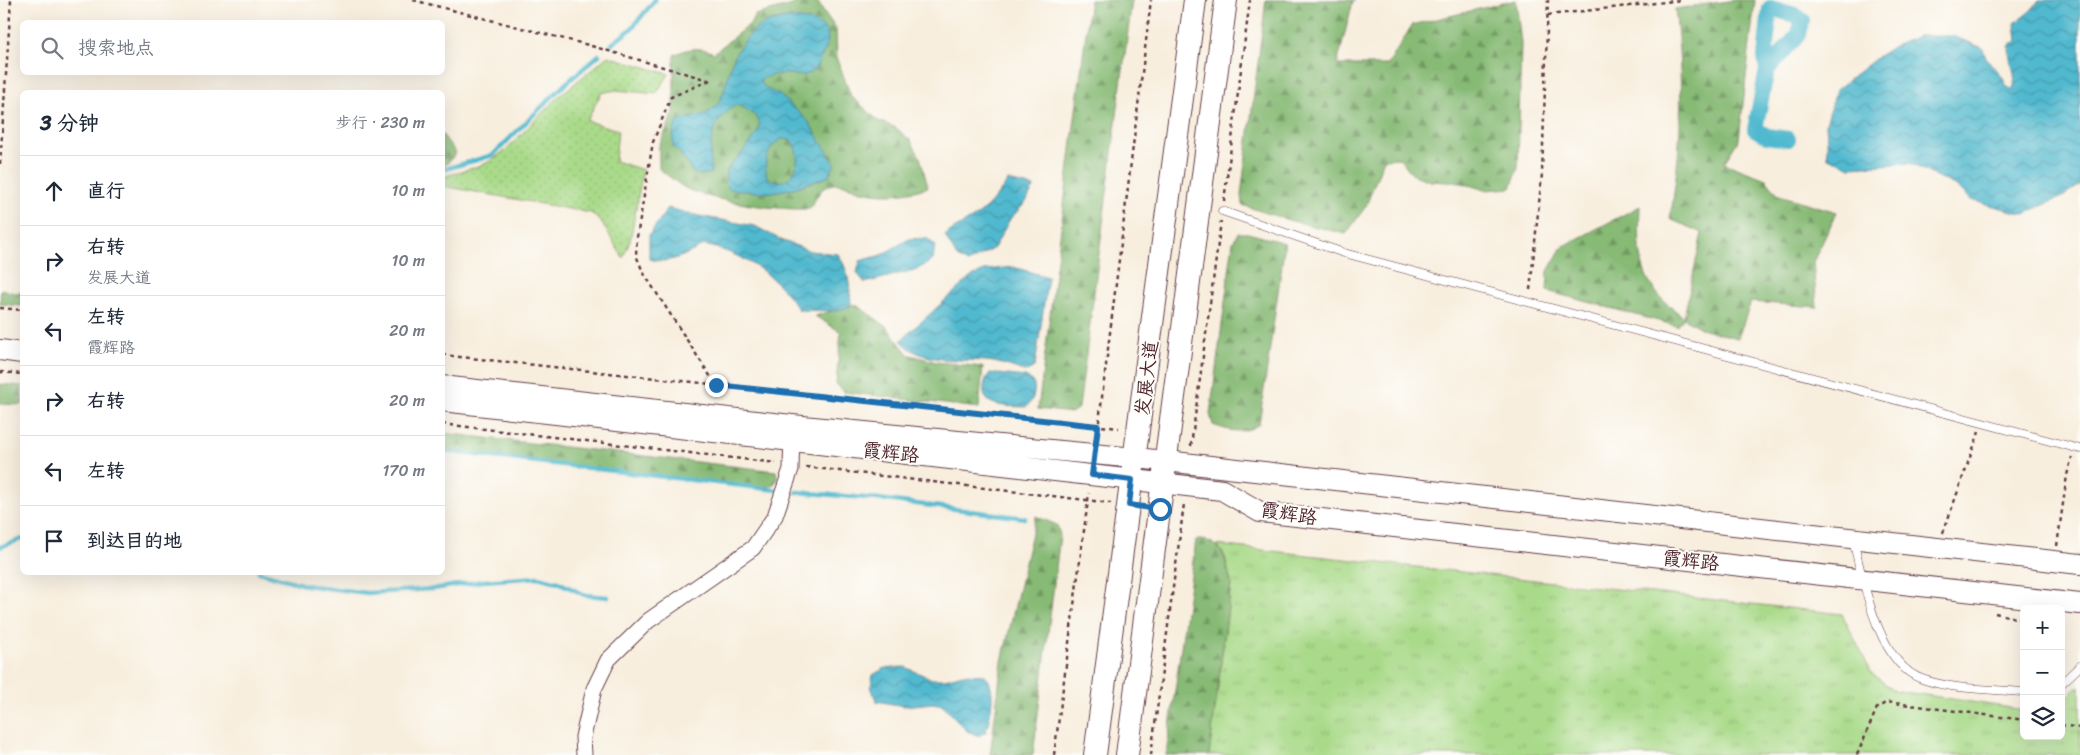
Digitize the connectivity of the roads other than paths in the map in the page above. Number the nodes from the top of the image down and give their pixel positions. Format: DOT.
graph roads {
  1 [pos="1195,0"];
  2 [pos="1226,0"];
  3 [pos="1222,211"];
  4 [pos="0,337"];
  5 [pos="20,339"];
  6 [pos="0,350"];
  7 [pos="20,353"];
  8 [pos="445,386"];
  9 [pos="445,401"];
  10 [pos="792,433"];
  11 [pos="2077,449"];
  12 [pos="1134,469"];
  13 [pos="1164,472"];
  14 [pos="1852,538"];
  15 [pos="2080,564"];
  16 [pos="1863,580"];
  17 [pos="2080,604"];
  18 [pos="2080,666"];
  19 [pos="2065,680"];
  20 [pos="2020,692"];
  21 [pos="584,755"];
  22 [pos="1095,755"];
  23 [pos="1127,755"];
  1 -- 12 [label="main road, 发展大道"];
  2 -- 13 [label="main road, 发展大道"];
  3 -- 11 [label="lane"];
  4 -- 5 [label="street"];
  6 -- 7 [label="street"];
  8 -- 10 [label="street, 霞辉路"];
  9 -- 10 [label="street, 霞辉路"];
  10 -- 12 [label="street, 霞辉路"];
  10 -- 12 [label="street, 霞辉路"];
  10 -- 21 [label="street"];
  12 -- 13 [label="street, 霞辉路"];
  12 -- 22 [label="main road, 发展大道"];
  13 -- 14 [label="street, 霞辉路"];
  13 -- 16 [label="street, 霞辉路"];
  13 -- 23 [label="main road, 发展大道"];
  14 -- 15 [label="street, 霞辉路"];
  14 -- 16 [label="lane"];
  16 -- 17 [label="street, 霞辉路"];
  16 -- 20 [label="lane"];
  18 -- 19 [label="lane"];
}
